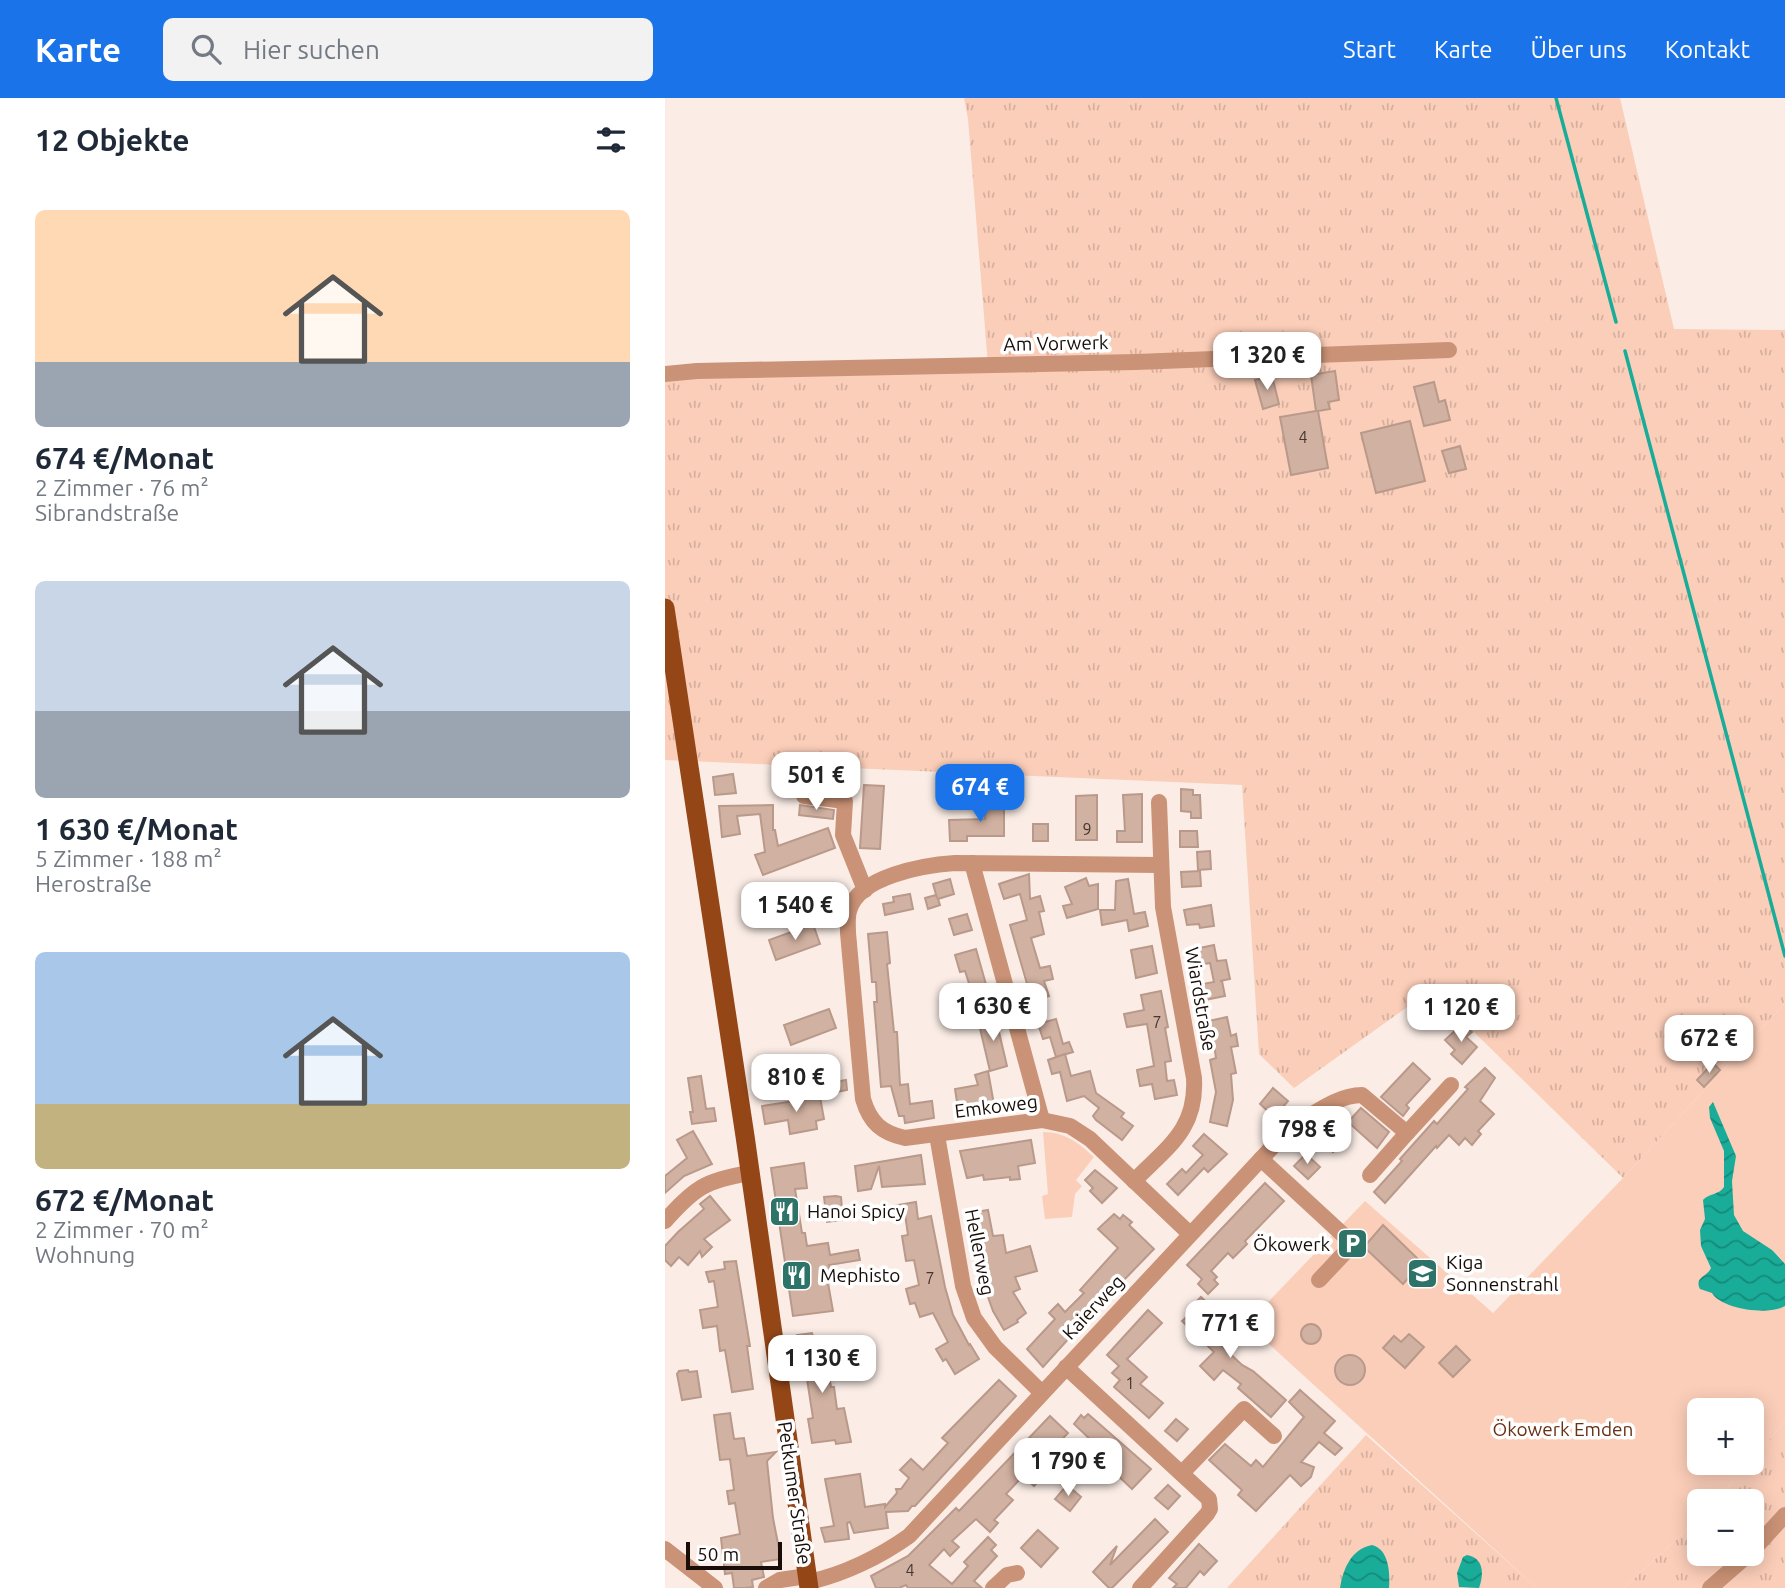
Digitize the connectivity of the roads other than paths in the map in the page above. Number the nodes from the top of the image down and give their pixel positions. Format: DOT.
graph roads {
  1 [pos="1449,349"];
  2 [pos="665,374"];
  3 [pos="665,608"];
  4 [pos="804,796"];
  5 [pos="1160,802"];
  6 [pos="971,863"];
  7 [pos="1160,865"];
  8 [pos="865,890"];
  9 [pos="1451,1085"];
  10 [pos="1042,1120"];
  11 [pos="1407,1133"];
  12 [pos="937,1135"];
  13 [pos="1261,1159"];
  14 [pos="750,1173"];
  15 [pos="1370,1175"];
  16 [pos="1135,1181"];
  17 [pos="665,1221"];
  18 [pos="1190,1234"];
  19 [pos="1319,1280"];
  20 [pos="1066,1367"];
  21 [pos="1042,1393"];
  22 [pos="1274,1436"];
  23 [pos="1182,1473"];
  24 [pos="1785,1515"];
  25 [pos="1764,1537"];
  26 [pos="665,1549"];
  27 [pos="1734,1566"];
  28 [pos="1017,1573"];
  29 [pos="808,1582"];
  30 [pos="715,1588"];
  31 [pos="766,1588"];
  32 [pos="993,1588"];
  33 [pos="1140,1588"];
  34 [pos="1710,1588"];
  1 -- 2 [label="street, Am Vorwerk"];
  3 -- 14 [label="main road, Petkumer Straße"];
  4 -- 8 [label="street"];
  5 -- 7 [label="street, Wiardstraße"];
  6 -- 7 [label="street"];
  6 -- 8 [label="street"];
  6 -- 10 [label="street"];
  7 -- 16 [label="street, Wiardstraße"];
  8 -- 12 [label="street, Emkoweg"];
  9 -- 11 [label="street"];
  10 -- 12 [label="street, Emkoweg"];
  10 -- 16 [label="street, Emkoweg"];
  11 -- 13 [label="street, Kaierweg"];
  11 -- 15 [label="street"];
  12 -- 21 [label="street, Hellerweg"];
  13 -- 18 [label="street, Kaierweg"];
  13 -- 19 [label="street"];
  14 -- 17 [label="street"];
  14 -- 29 [label="main road, Petkumer Straße"];
  16 -- 18 [label="street, Emkoweg"];
  18 -- 20 [label="street, Kaierweg"];
  20 -- 21 [label="street, Kaierweg"];
  20 -- 23 [label="street"];
  21 -- 29 [label="street, Kaierweg"];
  22 -- 23 [label="street"];
  23 -- 33 [label="street"];
  24 -- 25 [label="street"];
  26 -- 30 [label="street"];
  27 -- 34 [label="street"];
  28 -- 32 [label="street"];
  29 -- 31 [label="street, Kaierweg"];
}
